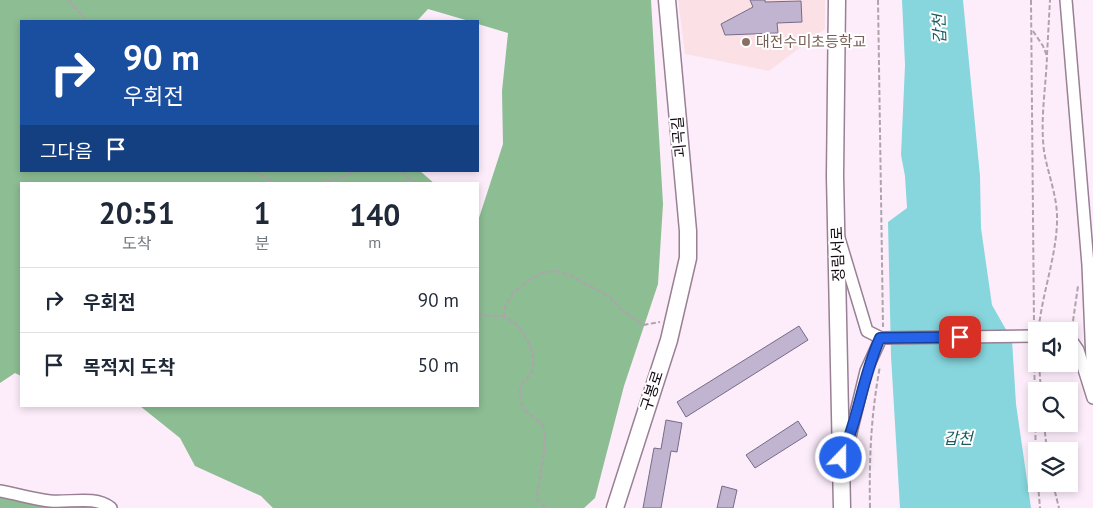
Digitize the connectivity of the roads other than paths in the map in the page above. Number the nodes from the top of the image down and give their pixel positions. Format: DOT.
graph roads {
  1 [pos="667,0"];
  2 [pos="837,0"];
  3 [pos="1066,0"];
  4 [pos="838,234"];
  5 [pos="685,273"];
  6 [pos="1028,335"];
  7 [pos="884,338"];
  8 [pos="1078,350"];
  9 [pos="1093,385"];
  10 [pos="1093,398"];
  11 [pos="841,458"];
  12 [pos="0,491"];
  13 [pos="111,508"];
  14 [pos="615,508"];
  15 [pos="842,508"];
  1 -- 5 [label="street, 괴곡길"];
  2 -- 4 [label="street, 정림서로"];
  3 -- 9 [label="street"];
  4 -- 7 [label="street"];
  4 -- 11 [label="street, 정림서로"];
  5 -- 14 [label="street, 구봉로"];
  6 -- 7 [label="street"];
  7 -- 11 [label="street"];
  8 -- 10 [label="street"];
  11 -- 15 [label="street, 정림서로"];
  12 -- 13 [label="street"];
}
